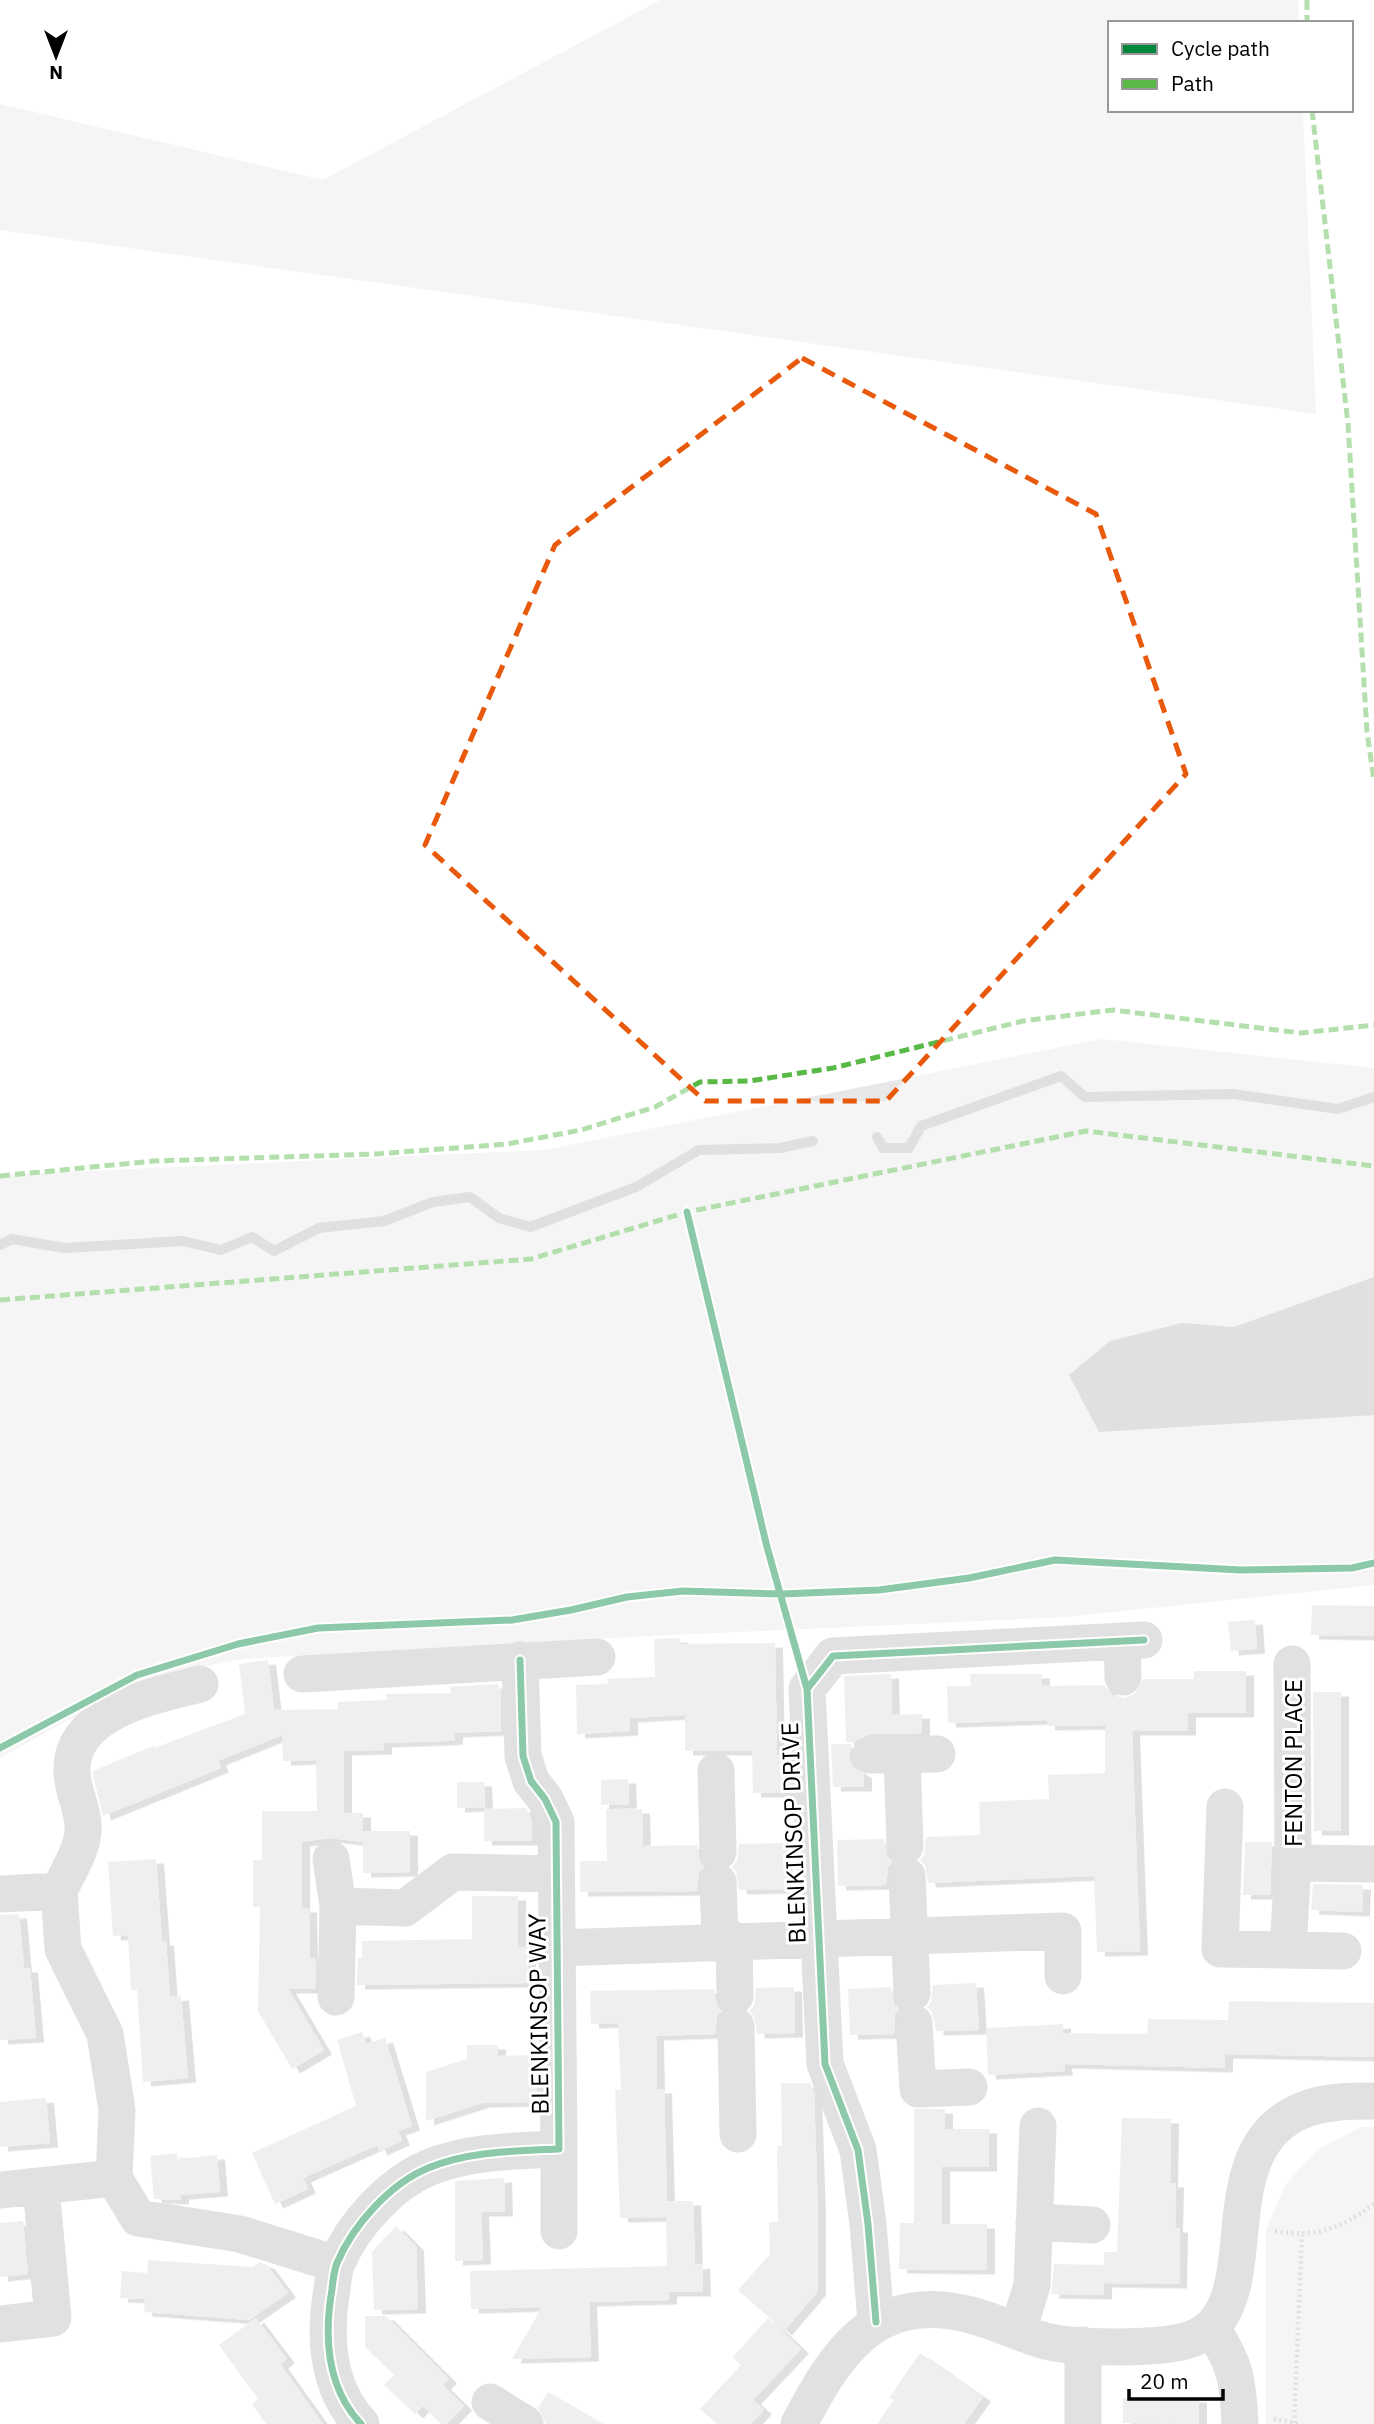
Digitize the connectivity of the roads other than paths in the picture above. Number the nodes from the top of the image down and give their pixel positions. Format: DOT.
graph roads {
  1 [pos="1130,1653"];
  2 [pos="597,1657"];
  3 [pos="520,1660"];
  4 [pos="1292,1664"];
  5 [pos="302,1674"];
  6 [pos="200,1684"];
  7 [pos="903,1755"];
  8 [pos="716,1771"];
  9 [pos="1225,1807"];
  10 [pos="331,1859"];
  11 [pos="1293,1863"];
  12 [pos="1374,1864"];
  13 [pos="555,1874"];
  14 [pos="59,1891"];
  15 [pos="0,1894"];
  16 [pos="338,1906"];
  17 [pos="908,1937"];
  18 [pos="817,1938"];
  19 [pos="1290,1939"];
  20 [pos="727,1940"];
  21 [pos="557,1948"];
  22 [pos="1343,1951"];
  23 [pos="1063,1976"];
  24 [pos="336,1997"];
  25 [pos="968,2087"];
  26 [pos="1374,2101"];
  27 [pos="1038,2126"];
  28 [pos="738,2134"];
  29 [pos="559,2149"];
  30 [pos="114,2178"];
  31 [pos="41,2187"];
  32 [pos="0,2190"];
  33 [pos="1034,2222"];
  34 [pos="1092,2225"];
  35 [pos="559,2231"];
  36 [pos="336,2264"];
  37 [pos="876,2322"];
  38 [pos="0,2323"];
  39 [pos="1211,2328"];
  40 [pos="1018,2331"];
  41 [pos="1083,2345"];
  42 [pos="490,2402"];
  43 [pos="361,2424"];
  44 [pos="525,2424"];
  45 [pos="799,2424"];
  46 [pos="1083,2424"];
  47 [pos="1240,2424"];
  1 -- 18 [label="street, BLENKINSOP DRIVE"];
  2 -- 3 [label="street"];
  3 -- 5 [label="street"];
  3 -- 13 [label="street, BLENKINSOP WAY"];
  4 -- 11 [label="street, FENTON PLACE"];
  6 -- 14 [label="street"];
  7 -- 17 [label="street"];
  8 -- 20 [label="street"];
  9 -- 19 [label="street"];
  10 -- 16 [label="street"];
  11 -- 12 [label="street, FENTON PLACE"];
  11 -- 19 [label="street, FENTON PLACE"];
  13 -- 16 [label="street"];
  13 -- 21 [label="street, BLENKINSOP WAY"];
  14 -- 15 [label="street"];
  14 -- 30 [label="street"];
  16 -- 24 [label="street"];
  17 -- 18 [label="street, BLENKINSOP DRIVE"];
  17 -- 23 [label="street, BLENKINSOP DRIVE"];
  17 -- 25 [label="street"];
  18 -- 20 [label="street, BLENKINSOP DRIVE"];
  18 -- 37 [label="street, BLENKINSOP DRIVE"];
  19 -- 22 [label="street"];
  20 -- 21 [label="street, BLENKINSOP DRIVE"];
  20 -- 28 [label="street"];
  21 -- 29 [label="street, BLENKINSOP WAY"];
  26 -- 39 [label="street"];
  27 -- 33 [label="street"];
  29 -- 35 [label="street"];
  29 -- 36 [label="street, BLENKINSOP WAY"];
  30 -- 31 [label="street"];
  30 -- 36 [label="street"];
  31 -- 32 [label="street"];
  31 -- 38 [label="street"];
  33 -- 34 [label="street"];
  33 -- 40 [label="street"];
  36 -- 43 [label="street, BLENKINSOP WAY"];
  37 -- 40 [label="street"];
  37 -- 45 [label="street"];
  39 -- 41 [label="street"];
  39 -- 47 [label="street"];
  40 -- 41 [label="street"];
  41 -- 46 [label="street"];
  42 -- 44 [label="street"];
}
